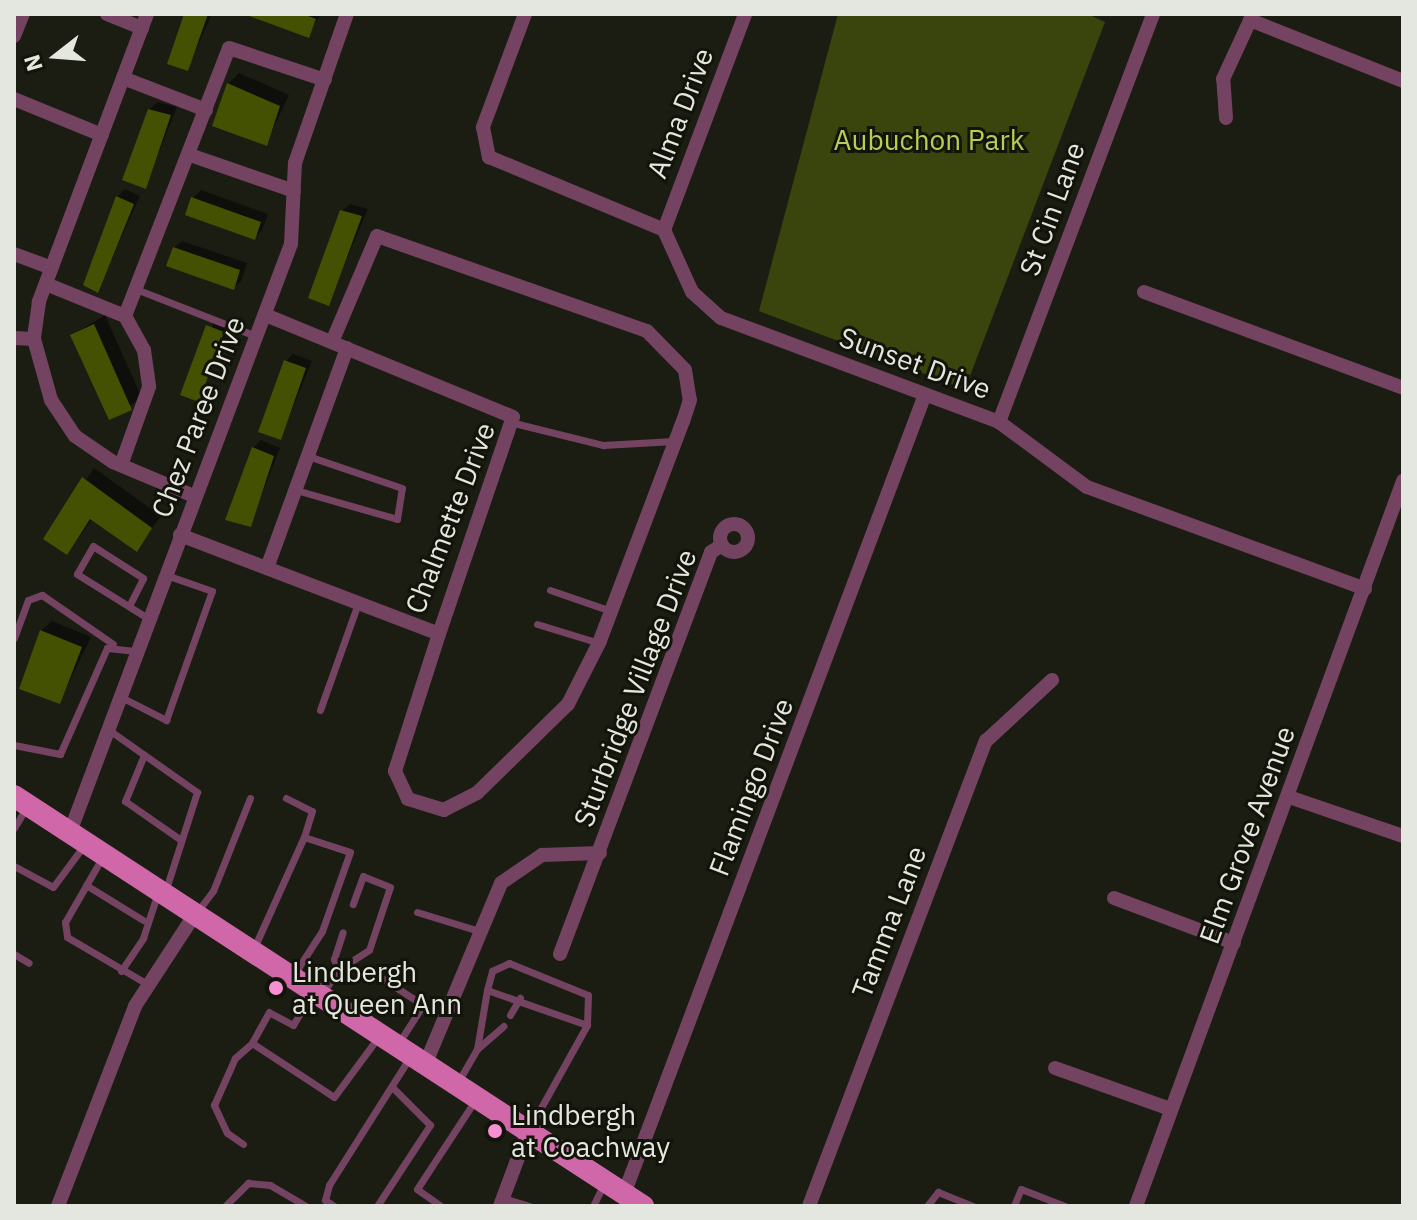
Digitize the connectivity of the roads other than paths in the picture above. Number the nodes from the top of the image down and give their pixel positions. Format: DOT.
graph roads {
  1 [pos="23,14"];
  2 [pos="107,14"];
  3 [pos="347,14"];
  4 [pos="525,14"];
  5 [pos="745,14"];
  6 [pos="1153,14"];
  7 [pos="1252,17"];
  8 [pos="144,21"];
  9 [pos="14,36"];
  10 [pos="123,78"];
  11 [pos="325,80"];
  12 [pos="1403,81"];
  13 [pos="14,99"];
  14 [pos="206,110"];
  15 [pos="1226,118"];
  16 [pos="102,135"];
  17 [pos="190,155"];
  18 [pos="294,191"];
  19 [pos="664,230"];
  20 [pos="14,254"];
  21 [pos="52,268"];
  22 [pos="46,284"];
  23 [pos="141,291"];
  24 [pos="1144,292"];
  25 [pos="265,315"];
  26 [pos="125,316"];
  27 [pos="256,336"];
  28 [pos="14,338"];
  29 [pos="34,339"];
  30 [pos="332,342"];
  31 [pos="347,348"];
  32 [pos="1403,388"];
  33 [pos="924,397"];
  34 [pos="999,422"];
  35 [pos="514,423"];
  36 [pos="674,441"];
  37 [pos="308,456"];
  38 [pos="121,465"];
  39 [pos="1403,481"];
  40 [pos="296,490"];
  41 [pos="194,496"];
  42 [pos="180,535"];
  43 [pos="722,545"];
  44 [pos="267,568"];
  45 [pos="166,575"];
  46 [pos="1365,589"];
  47 [pos="550,590"];
  48 [pos="358,603"];
  49 [pos="129,606"];
  50 [pos="611,611"];
  51 [pos="149,619"];
  52 [pos="537,624"];
  53 [pos="439,634"];
  54 [pos="14,638"];
  55 [pos="599,643"];
  56 [pos="113,644"];
  57 [pos="137,652"];
  58 [pos="1052,680"];
  59 [pos="121,697"];
  60 [pos="320,710"];
  61 [pos="109,730"];
  62 [pos="14,745"];
  63 [pos="144,755"];
  64 [pos="1289,797"];
  65 [pos="250,798"];
  66 [pos="286,798"];
  67 [pos="21,800"];
  68 [pos="14,828"];
  69 [pos="1403,836"];
  70 [pos="304,837"];
  71 [pos="181,840"];
  72 [pos="87,843"];
  73 [pos="600,853"];
  74 [pos="14,866"];
  75 [pos="86,885"];
  76 [pos="161,892"];
  77 [pos="1114,898"];
  78 [pos="353,904"];
  79 [pos="417,912"];
  80 [pos="195,914"];
  81 [pos="143,920"];
  82 [pos="476,930"];
  83 [pos="343,932"];
  84 [pos="1234,943"];
  85 [pos="252,951"];
  86 [pos="14,954"];
  87 [pos="560,954"];
  88 [pos="29,963"];
  89 [pos="338,970"];
  90 [pos="121,971"];
  91 [pos="377,975"];
  92 [pos="292,977"];
  93 [pos="147,984"];
  94 [pos="487,990"];
  95 [pos="316,993"];
  96 [pos="520,998"];
  97 [pos="510,1015"];
  98 [pos="587,1025"];
  99 [pos="503,1026"];
  100 [pos="252,1043"];
  101 [pos="477,1049"];
  102 [pos="403,1050"];
  103 [pos="1055,1068"];
  104 [pos="456,1084"];
  105 [pos="392,1087"];
  106 [pos="477,1098"];
  107 [pos="1170,1109"];
  108 [pos="528,1131"];
  109 [pos="243,1144"];
  110 [pos="604,1181"];
  111 [pos="502,1202"];
  112 [pos="635,1202"];
  113 [pos="1015,1203"];
  114 [pos="58,1206"];
  115 [pos="225,1206"];
  116 [pos="306,1206"];
  117 [pos="334,1206"];
  118 [pos="377,1206"];
  119 [pos="441,1206"];
  120 [pos="529,1206"];
  121 [pos="593,1206"];
  122 [pos="809,1206"];
  123 [pos="927,1206"];
  124 [pos="973,1206"];
  125 [pos="1065,1206"];
  126 [pos="1136,1206"];
  1 -- 9 [label="street"];
  2 -- 8 [label="street"];
  3 -- 11 [label="street, Chez Paree Drive"];
  4 -- 19 [label="street"];
  5 -- 19 [label="street, Alma Drive"];
  6 -- 34 [label="street, St Cin Lane"];
  7 -- 12 [label="street"];
  7 -- 15 [label="street"];
  8 -- 10 [label="street"];
  10 -- 14 [label="street"];
  10 -- 16 [label="street"];
  11 -- 14 [label="street"];
  11 -- 18 [label="street, Chez Paree Drive"];
  13 -- 16 [label="street"];
  14 -- 17 [label="street"];
  16 -- 21 [label="street"];
  17 -- 18 [label="street"];
  17 -- 23 [label="street"];
  18 -- 25 [label="street, Chez Paree Drive"];
  19 -- 33 [label="street, Sunset Drive"];
  20 -- 21 [label="street"];
  21 -- 22 [label="street"];
  22 -- 26 [label="street"];
  22 -- 29 [label="street"];
  23 -- 26 [label="street"];
  23 -- 27 [label="lane"];
  24 -- 32 [label="street"];
  25 -- 27 [label="street, Chez Paree Drive"];
  25 -- 30 [label="street, Chalmette Drive"];
  26 -- 38 [label="street"];
  27 -- 41 [label="street, Chez Paree Drive"];
  28 -- 29 [label="street"];
  29 -- 38 [label="street"];
  30 -- 31 [label="street, Chalmette Drive"];
  30 -- 36 [label="street"];
  31 -- 35 [label="street, Chalmette Drive"];
  31 -- 37 [label="street"];
  33 -- 34 [label="street, Sunset Drive"];
  33 -- 112 [label="street, Flamingo Drive"];
  34 -- 46 [label="street, Sunset Drive"];
  35 -- 36 [label="lane"];
  35 -- 53 [label="street, Chalmette Drive"];
  36 -- 50 [label="street"];
  37 -- 40 [label="street"];
  37 -- 40 [label="lane"];
  38 -- 41 [label="street"];
  39 -- 46 [label="street, Elm Grove Avenue"];
  40 -- 44 [label="street"];
  41 -- 42 [label="street, Chez Paree Drive"];
  42 -- 44 [label="street, Chalmette Drive"];
  42 -- 45 [label="street, Chez Paree Drive"];
  43 -- 73 [label="street, Sturbridge Village Drive"];
  44 -- 48 [label="street, Chalmette Drive"];
  45 -- 51 [label="street, Chez Paree Drive"];
  45 -- 59 [label="lane"];
  46 -- 64 [label="street, Elm Grove Avenue"];
  47 -- 50 [label="lane"];
  48 -- 53 [label="street, Chalmette Drive"];
  48 -- 60 [label="lane"];
  49 -- 49 [label="lane"];
  49 -- 51 [label="lane"];
  50 -- 55 [label="street"];
  51 -- 57 [label="street, Chez Paree Drive"];
  52 -- 55 [label="lane"];
  53 -- 55 [label="street"];
  54 -- 56 [label="lane"];
  56 -- 57 [label="lane"];
  56 -- 62 [label="lane"];
  57 -- 59 [label="street, Chez Paree Drive"];
  58 -- 122 [label="street, Tamma Lane"];
  59 -- 61 [label="street, Chez Paree Drive"];
  61 -- 63 [label="lane"];
  61 -- 72 [label="street, Chez Paree Drive"];
  63 -- 71 [label="lane"];
  63 -- 71 [label="lane"];
  64 -- 69 [label="street"];
  64 -- 84 [label="street, Elm Grove Avenue"];
  65 -- 80 [label="lane"];
  66 -- 70 [label="lane"];
  67 -- 68 [label="lane"];
  67 -- 72 [label="main road"];
  70 -- 85 [label="lane"];
  70 -- 92 [label="lane"];
  71 -- 76 [label="lane"];
  72 -- 74 [label="lane"];
  72 -- 75 [label="lane"];
  72 -- 76 [label="main road"];
  73 -- 82 [label="street, Sturbridge Village Drive"];
  73 -- 87 [label="street, Sturbridge Village Drive"];
  75 -- 81 [label="lane"];
  75 -- 90 [label="lane"];
  76 -- 80 [label="main road"];
  76 -- 81 [label="lane"];
  77 -- 84 [label="street"];
  78 -- 89 [label="lane"];
  79 -- 82 [label="lane"];
  80 -- 85 [label="main road"];
  80 -- 93 [label="street"];
  81 -- 90 [label="lane"];
  82 -- 102 [label="street, Sturbridge Village Drive"];
  83 -- 89 [label="lane"];
  84 -- 107 [label="street, Elm Grove Avenue"];
  85 -- 92 [label="main road"];
  86 -- 88 [label="lane"];
  89 -- 95 [label="lane"];
  90 -- 93 [label="lane"];
  91 -- 102 [label="lane"];
  92 -- 95 [label="main road"];
  93 -- 114 [label="street"];
  94 -- 96 [label="lane"];
  94 -- 98 [label="lane"];
  94 -- 101 [label="lane"];
  95 -- 100 [label="lane"];
  95 -- 102 [label="main road"];
  96 -- 97 [label="lane"];
  96 -- 98 [label="lane"];
  98 -- 108 [label="lane"];
  99 -- 101 [label="lane"];
  100 -- 102 [label="lane"];
  100 -- 109 [label="lane"];
  101 -- 104 [label="lane"];
  102 -- 104 [label="main road"];
  102 -- 105 [label="lane"];
  103 -- 107 [label="street"];
  104 -- 106 [label="main road"];
  105 -- 117 [label="lane"];
  105 -- 118 [label="lane"];
  106 -- 108 [label="main road"];
  106 -- 119 [label="lane"];
  107 -- 126 [label="street, Elm Grove Avenue"];
  108 -- 110 [label="main road"];
  108 -- 111 [label="street"];
  110 -- 112 [label="main road"];
  110 -- 121 [label="lane"];
  111 -- 120 [label="lane"];
  113 -- 125 [label="lane"];
  115 -- 116 [label="lane"];
  123 -- 124 [label="lane"];
}
